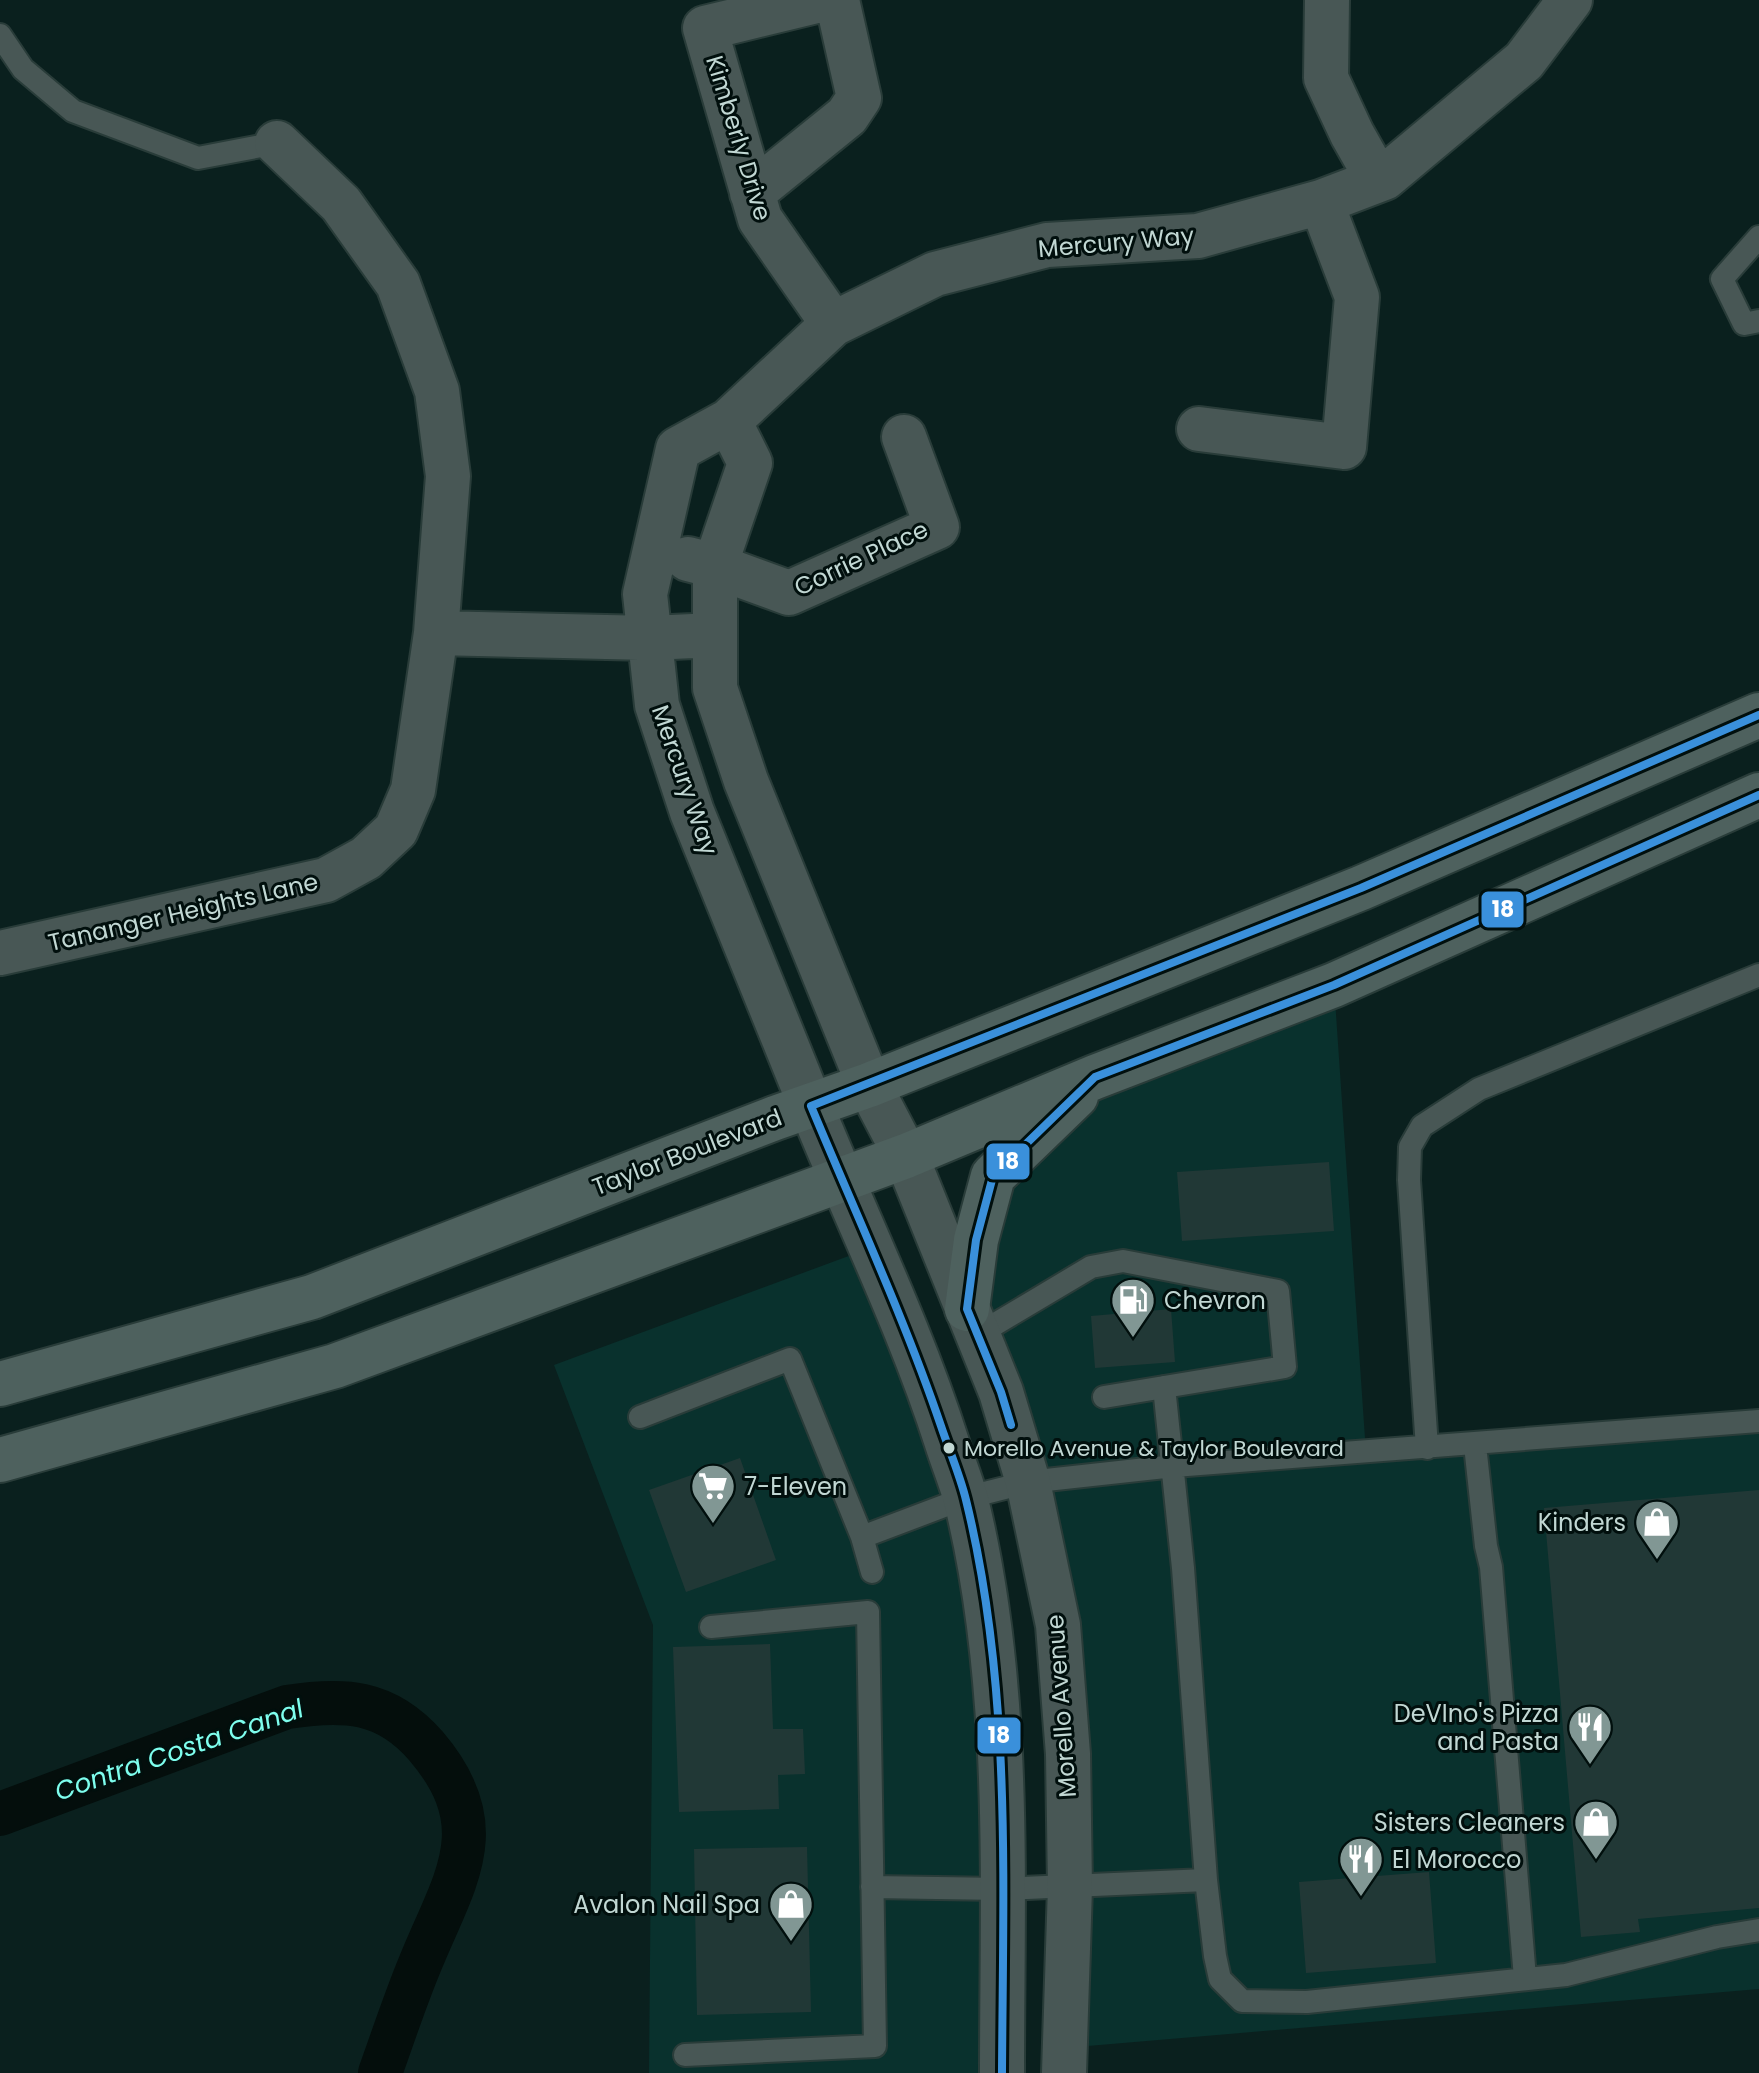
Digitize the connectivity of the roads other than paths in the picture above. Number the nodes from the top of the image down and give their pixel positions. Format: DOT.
graph roads {
  1 [pos="820,0"];
  2 [pos="837,0"];
  3 [pos="1327,0"];
  4 [pos="1570,0"];
  5 [pos="0,35"];
  6 [pos="277,143"];
  7 [pos="1378,180"];
  8 [pos="752,193"];
  9 [pos="1321,202"];
  10 [pos="1759,237"];
  11 [pos="1759,321"];
  12 [pos="833,324"];
  13 [pos="729,421"];
  14 [pos="1199,429"];
  15 [pos="904,437"];
  16 [pos="655,550"];
  17 [pos="715,566"];
  18 [pos="436,633"];
  19 [pos="715,635"];
  20 [pos="650,638"];
  21 [pos="1759,715"];
  22 [pos="1759,795"];
  23 [pos="0,953"];
  24 [pos="1759,975"];
  25 [pos="1095,1077"];
  26 [pos="869,1085"];
  27 [pos="811,1106"];
  28 [pos="906,1156"];
  29 [pos="841,1180"];
  30 [pos="972,1322"];
  31 [pos="0,1384"];
  32 [pos="1164,1387"];
  33 [pos="1104,1397"];
  34 [pos="640,1417"];
  35 [pos="1759,1421"];
  36 [pos="1475,1445"];
  37 [pos="1427,1448"];
  38 [pos="0,1460"];
  39 [pos="1174,1466"];
  40 [pos="1028,1482"];
  41 [pos="965,1498"];
  42 [pos="862,1537"];
  43 [pos="872,1572"];
  44 [pos="711,1627"];
  45 [pos="1206,1880"];
  46 [pos="872,1887"];
  47 [pos="1070,1887"];
  48 [pos="1002,1889"];
  49 [pos="1759,1930"];
  50 [pos="1525,1978"];
  51 [pos="685,2055"];
  52 [pos="1002,2073"];
  53 [pos="1064,2073"];
  1 -- 8 [label="street, Kimberly Drive"];
  2 -- 8 [label="street"];
  3 -- 7 [label="street"];
  4 -- 7 [label="street, Mercury Way"];
  5 -- 6 [label="lane"];
  6 -- 18 [label="street, Tananger Heights Lane"];
  7 -- 9 [label="street, Mercury Way"];
  8 -- 12 [label="street, Kimberly Drive"];
  9 -- 12 [label="street, Mercury Way"];
  9 -- 14 [label="street"];
  10 -- 11 [label="lane"];
  12 -- 13 [label="street, Mercury Way"];
  13 -- 16 [label="street, Mercury Way"];
  13 -- 17 [label="street"];
  15 -- 17 [label="street, Corrie Place"];
  16 -- 17 [label="street, Corrie Place"];
  16 -- 20 [label="street, Mercury Way"];
  17 -- 19 [label="street"];
  18 -- 20 [label="street"];
  18 -- 23 [label="street, Tananger Heights Lane"];
  19 -- 20 [label="street"];
  19 -- 26 [label="street"];
  20 -- 27 [label="street, Mercury Way"];
  21 -- 26 [label="main road, Taylor Boulevard"];
  22 -- 25 [label="main road"];
  24 -- 37 [label="lane"];
  25 -- 28 [label="main road"];
  25 -- 30 [label="main road"];
  26 -- 27 [label="main road, Taylor Boulevard"];
  26 -- 28 [label="street, Morello Avenue"];
  27 -- 29 [label="street"];
  27 -- 31 [label="main road, Taylor Boulevard"];
  28 -- 29 [label="main road"];
  28 -- 30 [label="street, Morello Avenue"];
  29 -- 38 [label="main road"];
  29 -- 41 [label="street"];
  30 -- 32 [label="lane"];
  30 -- 40 [label="street, Morello Avenue"];
  32 -- 33 [label="lane"];
  32 -- 39 [label="lane"];
  34 -- 42 [label="lane"];
  35 -- 36 [label="lane"];
  36 -- 37 [label="lane"];
  36 -- 50 [label="lane"];
  37 -- 39 [label="lane"];
  39 -- 40 [label="lane"];
  39 -- 45 [label="lane"];
  40 -- 41 [label="lane"];
  40 -- 47 [label="street, Morello Avenue"];
  41 -- 42 [label="lane"];
  41 -- 48 [label="street"];
  42 -- 43 [label="lane"];
  44 -- 46 [label="lane"];
  45 -- 47 [label="lane"];
  45 -- 50 [label="lane"];
  46 -- 48 [label="lane"];
  46 -- 51 [label="lane"];
  47 -- 48 [label="lane"];
  47 -- 53 [label="street, Morello Avenue"];
  48 -- 52 [label="street"];
  49 -- 50 [label="lane"];
}
